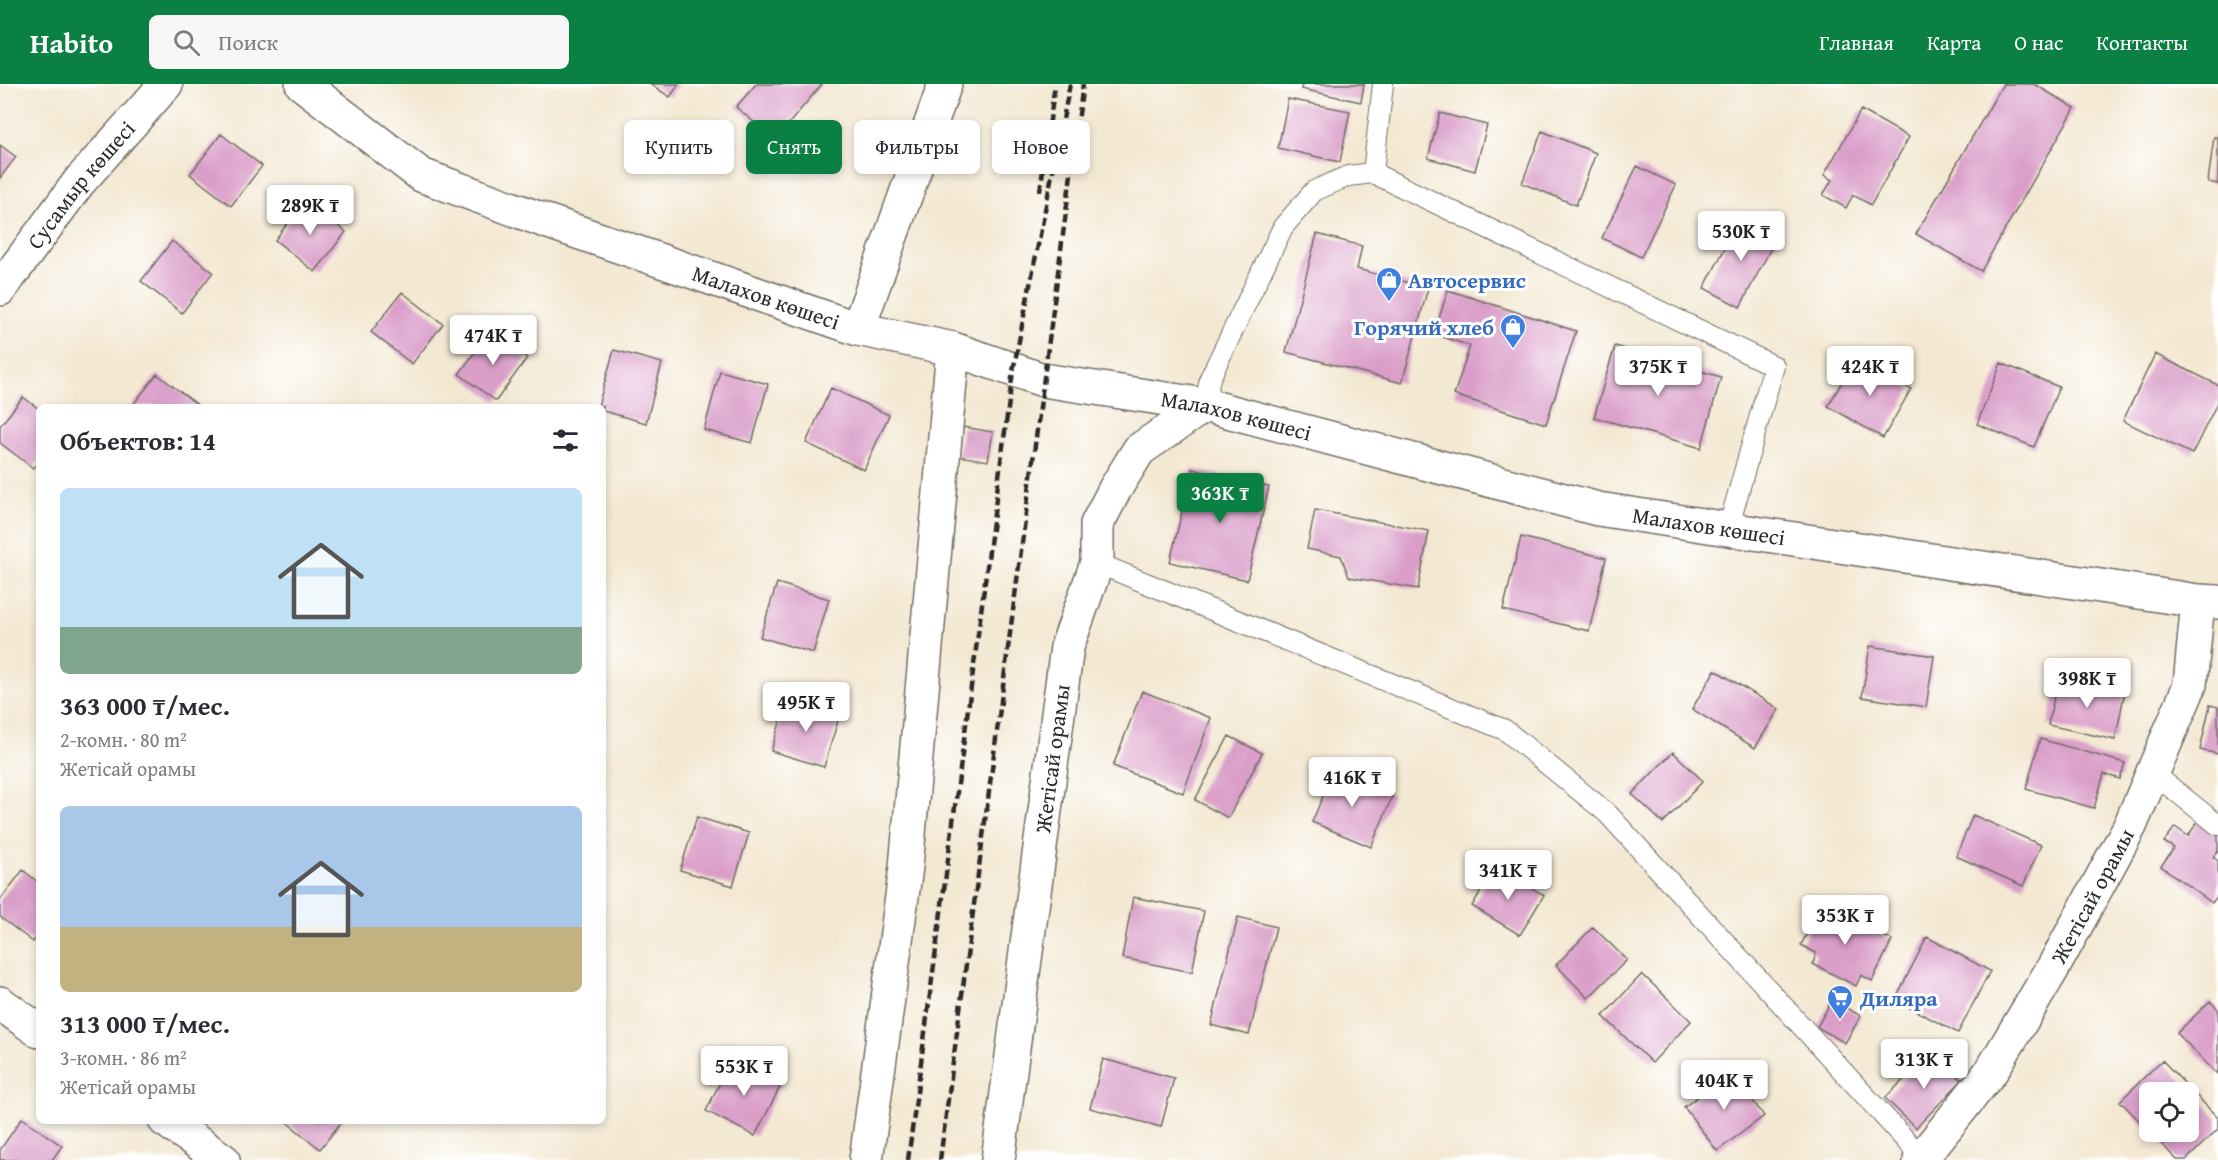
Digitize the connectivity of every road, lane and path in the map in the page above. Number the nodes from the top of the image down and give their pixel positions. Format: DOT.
graph roads {
  1 [pos="166,84"];
  2 [pos="302,84"];
  3 [pos="945,84"];
  4 [pos="1383,84"];
  5 [pos="1373,173"];
  6 [pos="0,289"];
  7 [pos="858,329"];
  8 [pos="953,350"];
  9 [pos="1205,405"];
  10 [pos="1728,529"];
  11 [pos="1097,563"];
  12 [pos="2208,602"];
  13 [pos="2153,773"];
  14 [pos="2218,825"];
  15 [pos="0,1003"];
  16 [pos="36,1029"];
  17 [pos="171,1124"];
  18 [pos="1921,1159"];
  19 [pos="223,1160"];
  20 [pos="866,1160"];
  21 [pos="998,1160"];
  1 -- 6 [label="street, Сусамыр көшесі"];
  2 -- 7 [label="street, Малахов көшесі"];
  3 -- 7 [label="street"];
  4 -- 5 [label="lane"];
  5 -- 9 [label="lane"];
  5 -- 10 [label="lane"];
  7 -- 8 [label="street, Малахов көшесі"];
  8 -- 9 [label="street, Малахов көшесі"];
  8 -- 20 [label="street"];
  9 -- 10 [label="street, Малахов көшесі"];
  9 -- 11 [label="street, Жетісай орамы"];
  10 -- 12 [label="street, Малахов көшесі"];
  11 -- 18 [label="lane"];
  11 -- 21 [label="street, Жетісай орамы"];
  12 -- 13 [label="street, Жетісай орамы"];
  13 -- 14 [label="lane"];
  13 -- 18 [label="street, Жетісай орамы"];
  15 -- 16 [label="street"];
  17 -- 19 [label="street"];
}
